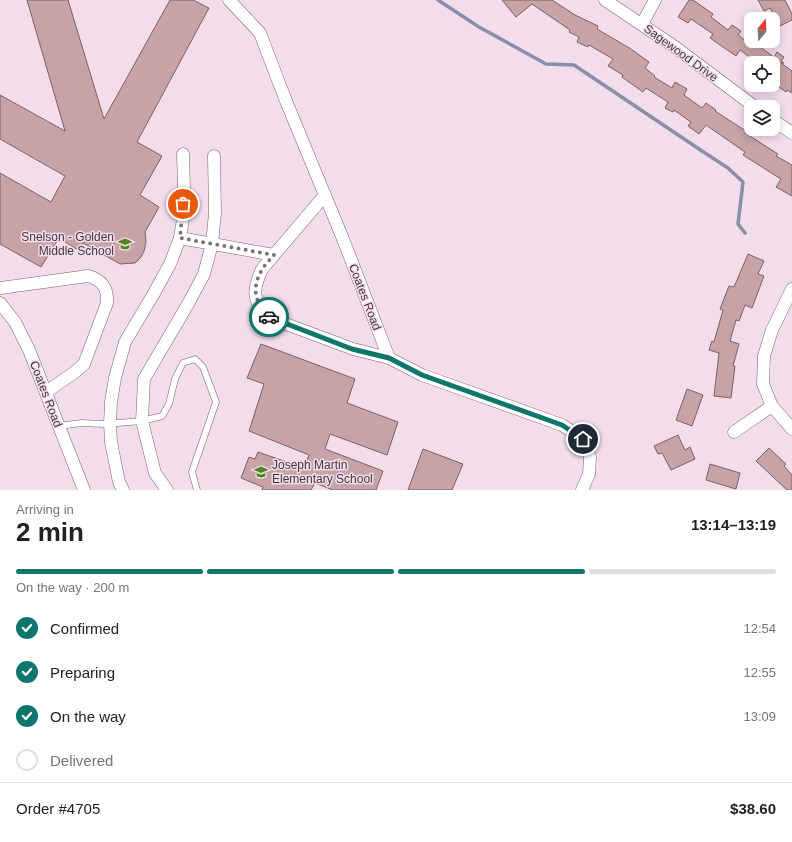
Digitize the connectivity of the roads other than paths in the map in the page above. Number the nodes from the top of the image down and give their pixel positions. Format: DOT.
graph roads {
  1 [pos="229,0"];
  2 [pos="605,0"];
  3 [pos="655,0"];
  4 [pos="642,24"];
  5 [pos="746,100"];
  6 [pos="780,125"];
  7 [pos="792,133"];
  8 [pos="183,154"];
  9 [pos="214,156"];
  10 [pos="325,195"];
  11 [pos="180,238"];
  12 [pos="212,244"];
  13 [pos="274,255"];
  14 [pos="0,288"];
  15 [pos="792,288"];
  16 [pos="0,303"];
  17 [pos="389,358"];
  18 [pos="46,392"];
  19 [pos="772,406"];
  20 [pos="142,421"];
  21 [pos="110,424"];
  22 [pos="59,426"];
  23 [pos="792,429"];
  24 [pos="734,432"];
  25 [pos="84,490"];
  26 [pos="123,490"];
  27 [pos="167,490"];
  28 [pos="198,490"];
  29 [pos="582,490"];
  1 -- 10 [label="street, Coates Road"];
  2 -- 4 [label="street, Sagewood Drive"];
  3 -- 4 [label="street"];
  4 -- 5 [label="street, Sagewood Drive"];
  6 -- 7 [label="street"];
  8 -- 11 [label="street"];
  9 -- 12 [label="street"];
  10 -- 13 [label="street"];
  10 -- 17 [label="street, Coates Road"];
  11 -- 12 [label="street"];
  11 -- 21 [label="street"];
  12 -- 13 [label="street"];
  12 -- 20 [label="street"];
  13 -- 17 [label="street"];
  14 -- 18 [label="street"];
  15 -- 19 [label="street"];
  16 -- 18 [label="street, Coates Road"];
  17 -- 29 [label="street"];
  18 -- 22 [label="street, Coates Road"];
  19 -- 23 [label="street"];
  19 -- 24 [label="street"];
  20 -- 21 [label="lane"];
  20 -- 27 [label="street"];
  20 -- 28 [label="lane"];
  21 -- 22 [label="lane"];
  21 -- 26 [label="street"];
  22 -- 25 [label="street, Coates Road"];
}
